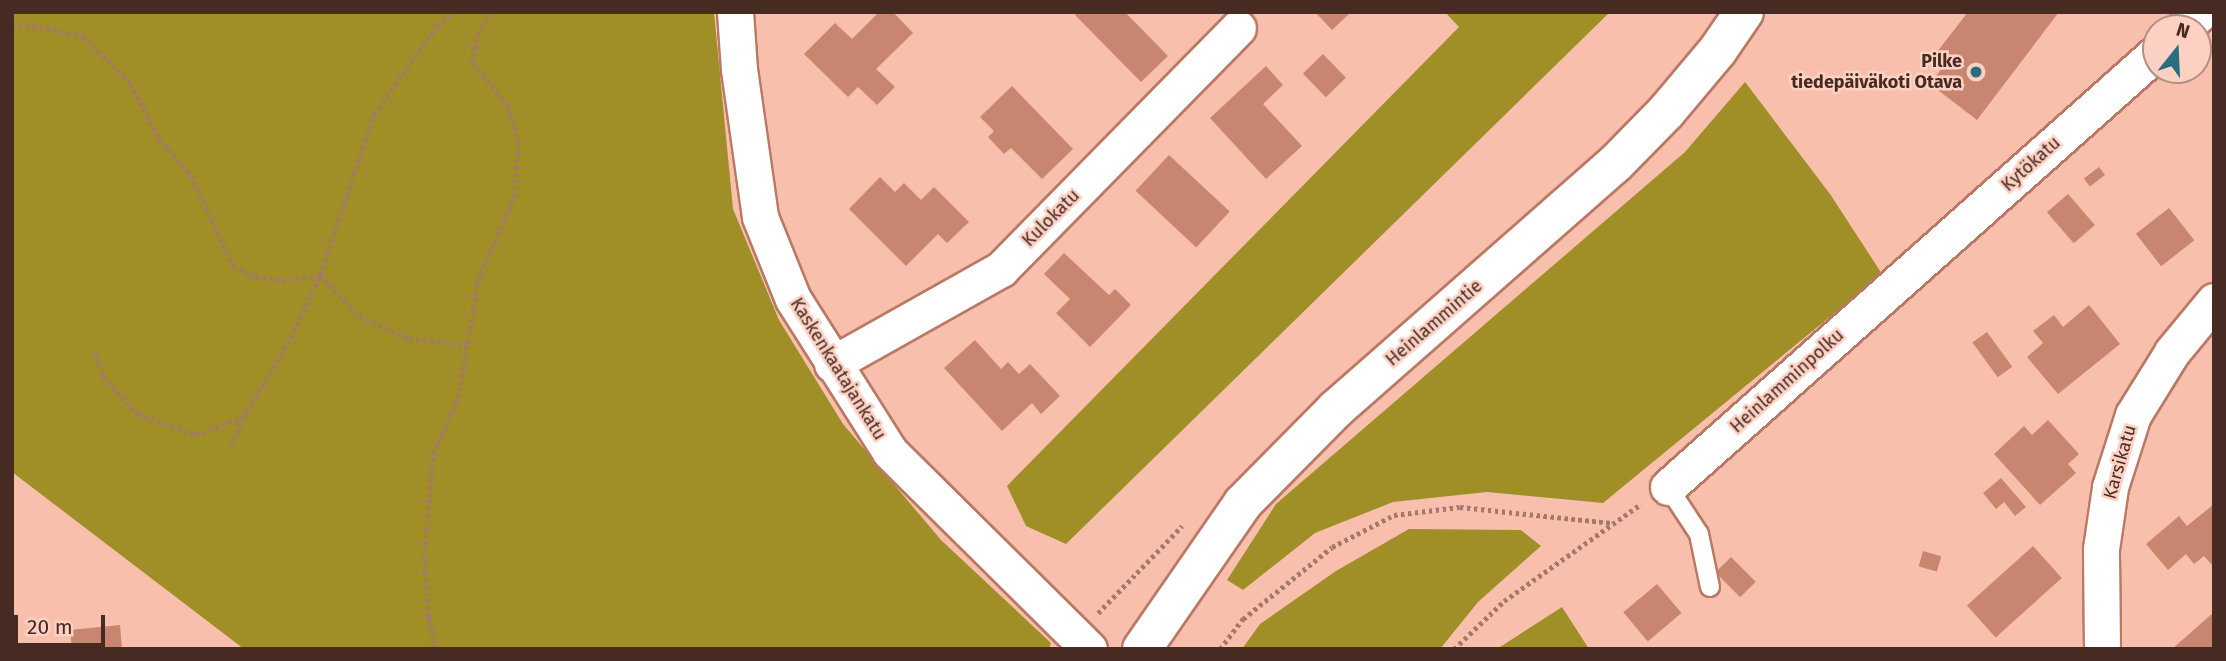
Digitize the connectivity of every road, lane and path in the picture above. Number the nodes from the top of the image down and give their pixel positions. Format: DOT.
graph roads {
  1 [pos="453,12"];
  2 [pos="492,12"];
  3 [pos="735,12"];
  4 [pos="1744,12"];
  5 [pos="12,22"];
  6 [pos="1238,28"];
  7 [pos="2142,65"];
  8 [pos="320,275"];
  9 [pos="1906,276"];
  10 [pos="2214,301"];
  11 [pos="467,345"];
  12 [pos="95,351"];
  13 [pos="832,364"];
  14 [pos="244,416"];
  15 [pos="231,446"];
  16 [pos="1668,487"];
  17 [pos="1611,523"];
  18 [pos="1710,587"];
  19 [pos="436,649"];
  20 [pos="1089,649"];
  21 [pos="1142,649"];
  22 [pos="1220,649"];
  23 [pos="1454,649"];
  24 [pos="2102,649"];
  1 -- 8 [label="path"];
  2 -- 11 [label="path"];
  3 -- 13 [label="street, Kaskenkaatajankatu"];
  4 -- 21 [label="street, Heinlammintie"];
  5 -- 8 [label="path"];
  6 -- 13 [label="street, Kulokatu"];
  7 -- 9 [label="street, Kytökatu"];
  8 -- 11 [label="path"];
  8 -- 14 [label="path"];
  9 -- 16 [label="street, Heinlamminpolku"];
  10 -- 24 [label="street, Karsikatu"];
  11 -- 19 [label="path"];
  12 -- 14 [label="path"];
  13 -- 20 [label="street, Kaskenkaatajankatu"];
  14 -- 15 [label="path"];
  16 -- 17 [label="path"];
  16 -- 18 [label="lane"];
  17 -- 22 [label="path"];
  17 -- 23 [label="path"];
}
